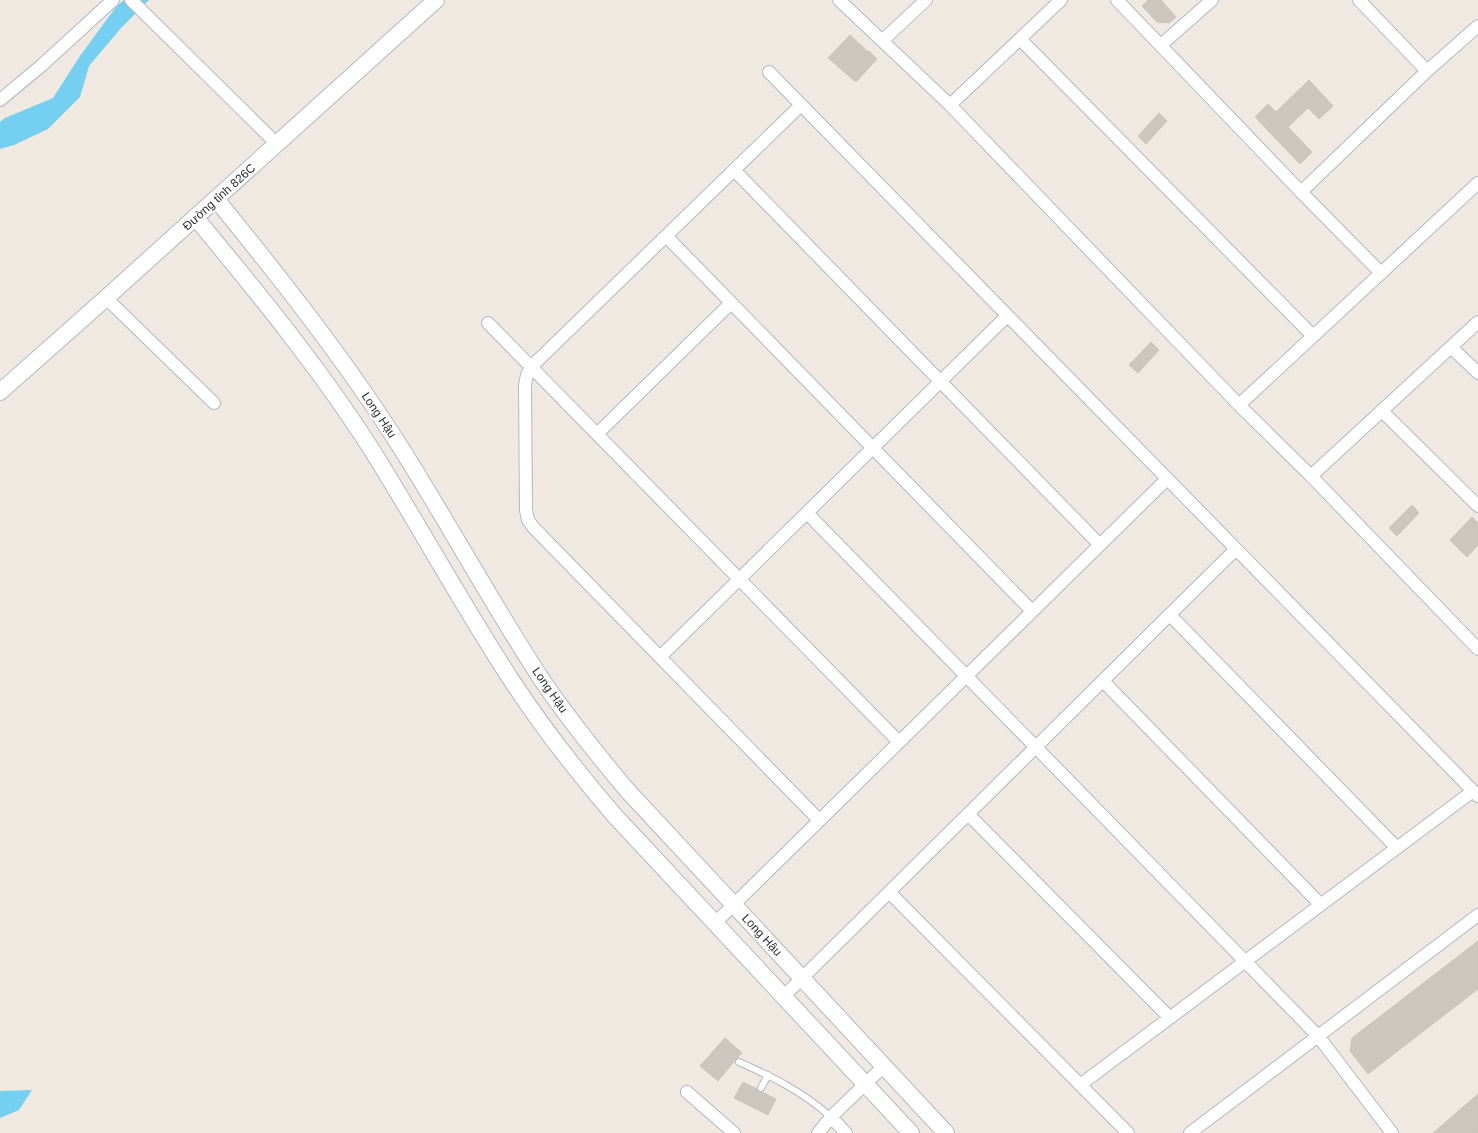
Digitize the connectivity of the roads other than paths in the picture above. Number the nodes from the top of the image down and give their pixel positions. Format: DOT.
graph roads {
  1 [pos="113,0"];
  2 [pos="132,0"];
  3 [pos="436,0"];
  4 [pos="839,0"];
  5 [pos="926,0"];
  6 [pos="1061,0"];
  7 [pos="1117,0"];
  8 [pos="1212,0"];
  9 [pos="1359,0"];
  10 [pos="1478,26"];
  11 [pos="1020,39"];
  12 [pos="882,41"];
  13 [pos="1161,45"];
  14 [pos="1427,71"];
  15 [pos="769,72"];
  16 [pos="0,100"];
  17 [pos="801,105"];
  18 [pos="950,105"];
  19 [pos="277,144"];
  20 [pos="734,170"];
  21 [pos="1478,183"];
  22 [pos="1301,192"];
  23 [pos="216,199"];
  24 [pos="195,217"];
  25 [pos="666,236"];
  26 [pos="1381,273"];
  27 [pos="106,298"];
  28 [pos="731,303"];
  29 [pos="1007,316"];
  30 [pos="1478,322"];
  31 [pos="488,323"];
  32 [pos="1313,336"];
  33 [pos="1451,347"];
  34 [pos="531,367"];
  35 [pos="1478,374"];
  36 [pos="940,381"];
  37 [pos="0,392"];
  38 [pos="214,403"];
  39 [pos="1239,405"];
  40 [pos="1382,411"];
  41 [pos="597,434"];
  42 [pos="873,448"];
  43 [pos="1311,476"];
  44 [pos="1167,478"];
  45 [pos="1478,506"];
  46 [pos="807,513"];
  47 [pos="1100,545"];
  48 [pos="1236,549"];
  49 [pos="739,579"];
  50 [pos="1032,611"];
  51 [pos="1170,615"];
  52 [pos="1478,649"];
  53 [pos="660,657"];
  54 [pos="966,676"];
  55 [pos="1103,681"];
  56 [pos="899,742"];
  57 [pos="1036,747"];
  58 [pos="1475,794"];
  59 [pos="968,814"];
  60 [pos="820,820"];
  61 [pos="1397,848"];
  62 [pos="889,892"];
  63 [pos="734,905"];
  64 [pos="1321,905"];
  65 [pos="1478,915"];
  66 [pos="715,923"];
  67 [pos="1245,962"];
  68 [pos="802,978"];
  69 [pos="783,997"];
  70 [pos="1170,1018"];
  71 [pos="1318,1036"];
  72 [pos="739,1062"];
  73 [pos="884,1066"];
  74 [pos="768,1075"];
  75 [pos="865,1084"];
  76 [pos="1080,1085"];
  77 [pos="761,1088"];
  78 [pos="687,1092"];
  79 [pos="831,1117"];
  80 [pos="734,1133"];
  81 [pos="818,1133"];
  82 [pos="846,1133"];
  83 [pos="911,1133"];
  84 [pos="946,1133"];
  85 [pos="1128,1133"];
  86 [pos="1190,1133"];
  87 [pos="1392,1133"];
  1 -- 16 [label="street"];
  2 -- 19 [label="street"];
  3 -- 19 [label="main road, Đường tỉnh 826C"];
  4 -- 12 [label="street"];
  5 -- 12 [label="street"];
  6 -- 11 [label="street"];
  7 -- 13 [label="street"];
  8 -- 13 [label="street"];
  9 -- 14 [label="street"];
  10 -- 14 [label="street"];
  11 -- 18 [label="street"];
  11 -- 32 [label="street"];
  12 -- 18 [label="street"];
  13 -- 22 [label="street"];
  14 -- 22 [label="street"];
  15 -- 17 [label="street"];
  17 -- 20 [label="street"];
  17 -- 29 [label="street"];
  18 -- 39 [label="street"];
  19 -- 23 [label="main road, Đường tỉnh 826C"];
  20 -- 25 [label="street"];
  20 -- 36 [label="street"];
  21 -- 26 [label="street"];
  22 -- 26 [label="street"];
  23 -- 24 [label="main road, Đường tỉnh 826C"];
  23 -- 63 [label="main road, Long Hậu"];
  24 -- 27 [label="main road, Đường tỉnh 826C"];
  24 -- 66 [label="main road"];
  25 -- 28 [label="street"];
  25 -- 34 [label="street"];
  26 -- 32 [label="street"];
  27 -- 37 [label="main road, Đường tỉnh 826C"];
  27 -- 38 [label="street"];
  28 -- 41 [label="street"];
  28 -- 42 [label="street"];
  29 -- 36 [label="street"];
  29 -- 44 [label="street"];
  30 -- 33 [label="street"];
  31 -- 34 [label="street"];
  32 -- 39 [label="street"];
  33 -- 35 [label="street"];
  33 -- 40 [label="street"];
  34 -- 41 [label="street"];
  34 -- 53 [label="street"];
  36 -- 42 [label="street"];
  36 -- 47 [label="street"];
  39 -- 43 [label="street"];
  40 -- 43 [label="street"];
  40 -- 45 [label="street"];
  41 -- 49 [label="street"];
  42 -- 46 [label="street"];
  42 -- 50 [label="street"];
  43 -- 52 [label="street"];
  44 -- 47 [label="street"];
  44 -- 48 [label="street"];
  46 -- 49 [label="street"];
  46 -- 54 [label="street"];
  47 -- 50 [label="street"];
  48 -- 51 [label="street"];
  48 -- 58 [label="street"];
  49 -- 53 [label="street"];
  49 -- 56 [label="street"];
  50 -- 54 [label="street"];
  51 -- 55 [label="street"];
  51 -- 61 [label="street"];
  53 -- 60 [label="street"];
  54 -- 56 [label="street"];
  54 -- 57 [label="street"];
  55 -- 57 [label="street"];
  55 -- 64 [label="street"];
  56 -- 60 [label="street"];
  57 -- 59 [label="street"];
  57 -- 67 [label="street"];
  58 -- 61 [label="street"];
  59 -- 62 [label="street"];
  59 -- 70 [label="street"];
  60 -- 63 [label="street"];
  61 -- 64 [label="street"];
  62 -- 68 [label="street"];
  62 -- 76 [label="street"];
  63 -- 66 [label="street"];
  63 -- 68 [label="main road, Long Hậu"];
  64 -- 67 [label="street"];
  65 -- 71 [label="street"];
  66 -- 69 [label="main road"];
  67 -- 70 [label="street"];
  67 -- 71 [label="street"];
  68 -- 69 [label="street"];
  68 -- 73 [label="main road, Long Hậu"];
  69 -- 75 [label="main road"];
  70 -- 76 [label="street"];
  71 -- 86 [label="street"];
  71 -- 87 [label="street"];
  72 -- 74 [label="lane"];
  73 -- 75 [label="street"];
  73 -- 84 [label="main road, Long Hậu"];
  74 -- 77 [label="lane"];
  74 -- 79 [label="lane"];
  75 -- 79 [label="street"];
  75 -- 83 [label="main road"];
  76 -- 85 [label="street"];
  78 -- 80 [label="street"];
  79 -- 81 [label="street"];
  79 -- 82 [label="street"];
}
